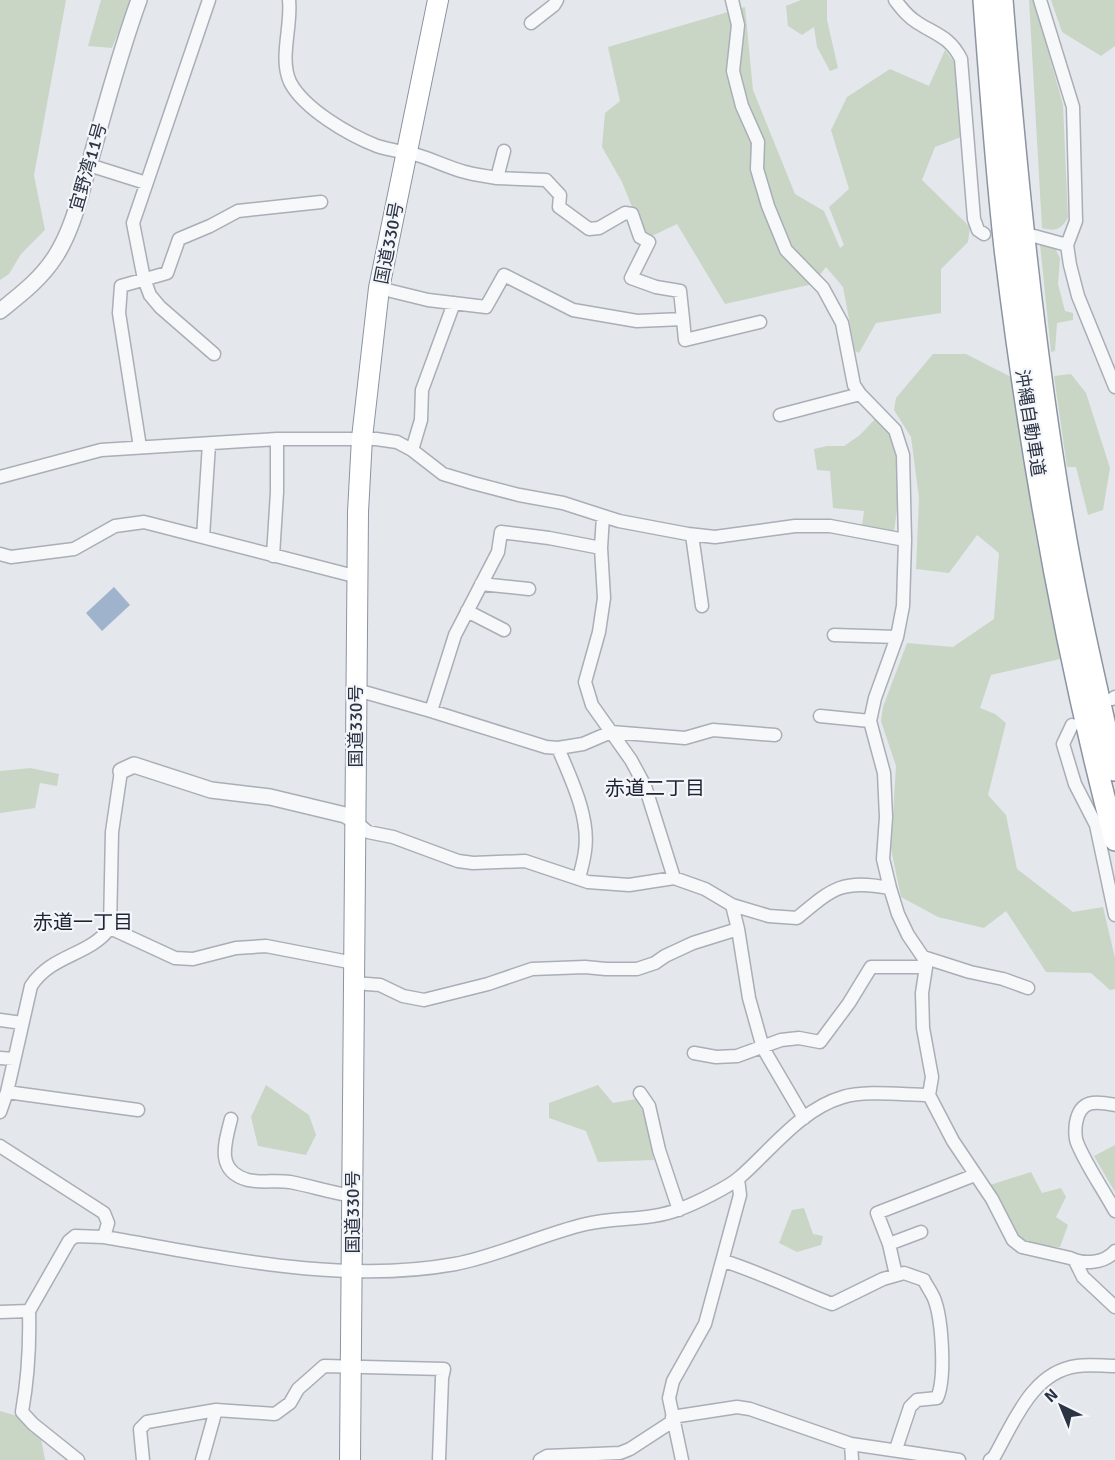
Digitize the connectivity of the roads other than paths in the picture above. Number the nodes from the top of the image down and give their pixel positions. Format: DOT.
graph roads {
  1 [pos="139,0"];
  2 [pos="289,0"];
  3 [pos="438,0"];
  4 [pos="557,0"];
  5 [pos="732,0"];
  6 [pos="895,0"];
  7 [pos="984,0"];
  8 [pos="1002,0"];
  9 [pos="1013,0"];
  10 [pos="1040,0"];
  11 [pos="205,1"];
  12 [pos="531,23"];
  13 [pos="1006,47"];
  14 [pos="504,151"];
  15 [pos="406,153"];
  16 [pos="89,165"];
  17 [pos="497,178"];
  18 [pos="147,183"];
  19 [pos="321,202"];
  20 [pos="984,234"];
  21 [pos="1034,236"];
  22 [pos="1067,245"];
  23 [pos="144,279"];
  24 [pos="379,288"];
  25 [pos="454,303"];
  26 [pos="0,311"];
  27 [pos="682,319"];
  28 [pos="760,322"];
  29 [pos="214,354"];
  30 [pos="1115,387"];
  31 [pos="860,394"];
  32 [pos="780,415"];
  33 [pos="277,438"];
  34 [pos="362,438"];
  35 [pos="209,444"];
  36 [pos="140,447"];
  37 [pos="412,450"];
  38 [pos="0,477"];
  39 [pos="603,516"];
  40 [pos="692,535"];
  41 [pos="203,537"];
  42 [pos="905,540"];
  43 [pos="601,548"];
  44 [pos="0,554"];
  45 [pos="273,556"];
  46 [pos="358,576"];
  47 [pos="481,584"];
  48 [pos="529,590"];
  49 [pos="702,606"];
  50 [pos="467,611"];
  51 [pos="504,630"];
  52 [pos="834,636"];
  53 [pos="897,637"];
  54 [pos="357,690"];
  55 [pos="431,711"];
  56 [pos="820,716"];
  57 [pos="870,721"];
  58 [pos="1072,725"];
  59 [pos="611,732"];
  60 [pos="775,735"];
  61 [pos="558,748"];
  62 [pos="1115,770"];
  63 [pos="121,771"];
  64 [pos="356,822"];
  65 [pos="1115,840"];
  66 [pos="579,878"];
  67 [pos="674,878"];
  68 [pos="890,888"];
  69 [pos="732,905"];
  70 [pos="1115,915"];
  71 [pos="110,928"];
  72 [pos="738,929"];
  73 [pos="924,962"];
  74 [pos="354,973"];
  75 [pos="1028,988"];
  76 [pos="0,1020"];
  77 [pos="22,1023"];
  78 [pos="763,1048"];
  79 [pos="694,1053"];
  80 [pos="0,1058"];
  81 [pos="14,1059"];
  82 [pos="7,1092"];
  83 [pos="640,1093"];
  84 [pos="929,1095"];
  85 [pos="1115,1104"];
  86 [pos="138,1110"];
  87 [pos="0,1112"];
  88 [pos="804,1118"];
  89 [pos="231,1119"];
  90 [pos="0,1146"];
  91 [pos="975,1175"];
  92 [pos="738,1179"];
  93 [pos="353,1196"];
  94 [pos="679,1210"];
  95 [pos="1115,1211"];
  96 [pos="921,1232"];
  97 [pos="104,1237"];
  98 [pos="889,1244"];
  99 [pos="1115,1251"];
  100 [pos="724,1261"];
  101 [pos="1075,1261"];
  102 [pos="352,1270"];
  103 [pos="896,1275"];
  104 [pos="1115,1307"];
  105 [pos="28,1311"];
  106 [pos="0,1312"];
  107 [pos="1115,1366"];
  108 [pos="351,1367"];
  109 [pos="216,1410"];
  110 [pos="673,1419"];
  111 [pos="851,1444"];
  112 [pos="896,1449"];
  113 [pos="918,1457"];
  114 [pos="78,1460"];
  115 [pos="143,1460"];
  116 [pos="202,1460"];
  117 [pos="350,1460"];
  118 [pos="439,1460"];
  119 [pos="540,1460"];
  120 [pos="682,1460"];
  121 [pos="852,1460"];
  122 [pos="959,1460"];
  123 [pos="990,1460"];
  1 -- 16 [label="street, 宜野湾11号"];
  2 -- 15 [label="street"];
  3 -- 15 [label="highway, 国道330号"];
  4 -- 12 [label="street"];
  5 -- 31 [label="street"];
  6 -- 20 [label="street"];
  7 -- 65 [label="highway, 沖縄自動車道"];
  8 -- 13 [label="highway, 沖縄自動車道"];
  9 -- 13 [label="highway"];
  10 -- 22 [label="street"];
  11 -- 18 [label="street"];
  13 -- 62 [label="highway, 沖縄自動車道"];
  14 -- 17 [label="street"];
  15 -- 17 [label="street"];
  15 -- 24 [label="highway, 国道330号"];
  16 -- 18 [label="street"];
  16 -- 26 [label="street, 宜野湾11号"];
  17 -- 27 [label="street"];
  18 -- 23 [label="street"];
  19 -- 23 [label="street"];
  21 -- 22 [label="street"];
  22 -- 30 [label="street"];
  23 -- 29 [label="street"];
  23 -- 36 [label="street"];
  24 -- 25 [label="street"];
  24 -- 34 [label="highway, 国道330号"];
  25 -- 27 [label="street"];
  25 -- 37 [label="street"];
  27 -- 28 [label="street"];
  31 -- 32 [label="street"];
  31 -- 42 [label="street"];
  33 -- 34 [label="street"];
  33 -- 35 [label="street"];
  33 -- 45 [label="street"];
  34 -- 37 [label="street"];
  34 -- 46 [label="highway, 国道330号"];
  35 -- 36 [label="street"];
  35 -- 41 [label="street"];
  36 -- 38 [label="street"];
  37 -- 39 [label="street"];
  39 -- 40 [label="street"];
  39 -- 43 [label="street"];
  40 -- 42 [label="street"];
  40 -- 49 [label="street"];
  41 -- 44 [label="street"];
  41 -- 45 [label="street"];
  42 -- 53 [label="street"];
  43 -- 47 [label="street"];
  43 -- 59 [label="street"];
  45 -- 46 [label="street"];
  46 -- 54 [label="highway, 国道330号"];
  47 -- 48 [label="street"];
  47 -- 50 [label="street"];
  50 -- 51 [label="street"];
  50 -- 55 [label="street"];
  52 -- 53 [label="street"];
  53 -- 57 [label="street"];
  54 -- 55 [label="street"];
  54 -- 64 [label="highway, 国道330号"];
  55 -- 61 [label="street"];
  56 -- 57 [label="street"];
  57 -- 68 [label="street"];
  58 -- 70 [label="street"];
  59 -- 60 [label="street"];
  59 -- 61 [label="street"];
  59 -- 67 [label="street"];
  61 -- 66 [label="street"];
  63 -- 64 [label="street"];
  63 -- 71 [label="street"];
  64 -- 66 [label="street"];
  64 -- 74 [label="highway, 国道330号"];
  66 -- 67 [label="street"];
  67 -- 69 [label="street"];
  68 -- 69 [label="street"];
  68 -- 73 [label="street"];
  69 -- 72 [label="street"];
  71 -- 74 [label="street"];
  71 -- 77 [label="street"];
  72 -- 74 [label="street"];
  72 -- 78 [label="street"];
  73 -- 75 [label="street"];
  73 -- 78 [label="street"];
  73 -- 84 [label="street"];
  74 -- 93 [label="highway, 国道330号"];
  76 -- 77 [label="street"];
  77 -- 81 [label="street"];
  78 -- 79 [label="street"];
  78 -- 88 [label="street"];
  80 -- 81 [label="street"];
  81 -- 82 [label="street"];
  82 -- 86 [label="street"];
  82 -- 87 [label="street"];
  83 -- 94 [label="street"];
  84 -- 88 [label="street"];
  84 -- 91 [label="street"];
  85 -- 95 [label="street"];
  88 -- 92 [label="street"];
  89 -- 93 [label="street"];
  90 -- 97 [label="street"];
  91 -- 98 [label="street"];
  91 -- 101 [label="street"];
  92 -- 94 [label="street"];
  92 -- 100 [label="street"];
  93 -- 102 [label="highway, 国道330号"];
  94 -- 102 [label="street"];
  96 -- 98 [label="street"];
  97 -- 102 [label="street"];
  97 -- 105 [label="street"];
  98 -- 103 [label="street"];
  99 -- 101 [label="street"];
  100 -- 103 [label="street"];
  100 -- 110 [label="street"];
  101 -- 104 [label="street"];
  102 -- 108 [label="highway, 国道330号"];
  103 -- 112 [label="street"];
  105 -- 106 [label="street"];
  105 -- 114 [label="street"];
  107 -- 123 [label="street"];
  108 -- 109 [label="street"];
  108 -- 117 [label="highway, 国道330号"];
  108 -- 118 [label="street"];
  109 -- 115 [label="street"];
  109 -- 116 [label="street"];
  110 -- 111 [label="street"];
  110 -- 119 [label="street"];
  110 -- 120 [label="street"];
  111 -- 112 [label="street"];
  111 -- 121 [label="street"];
  112 -- 113 [label="street"];
  113 -- 122 [label="street"];
}
